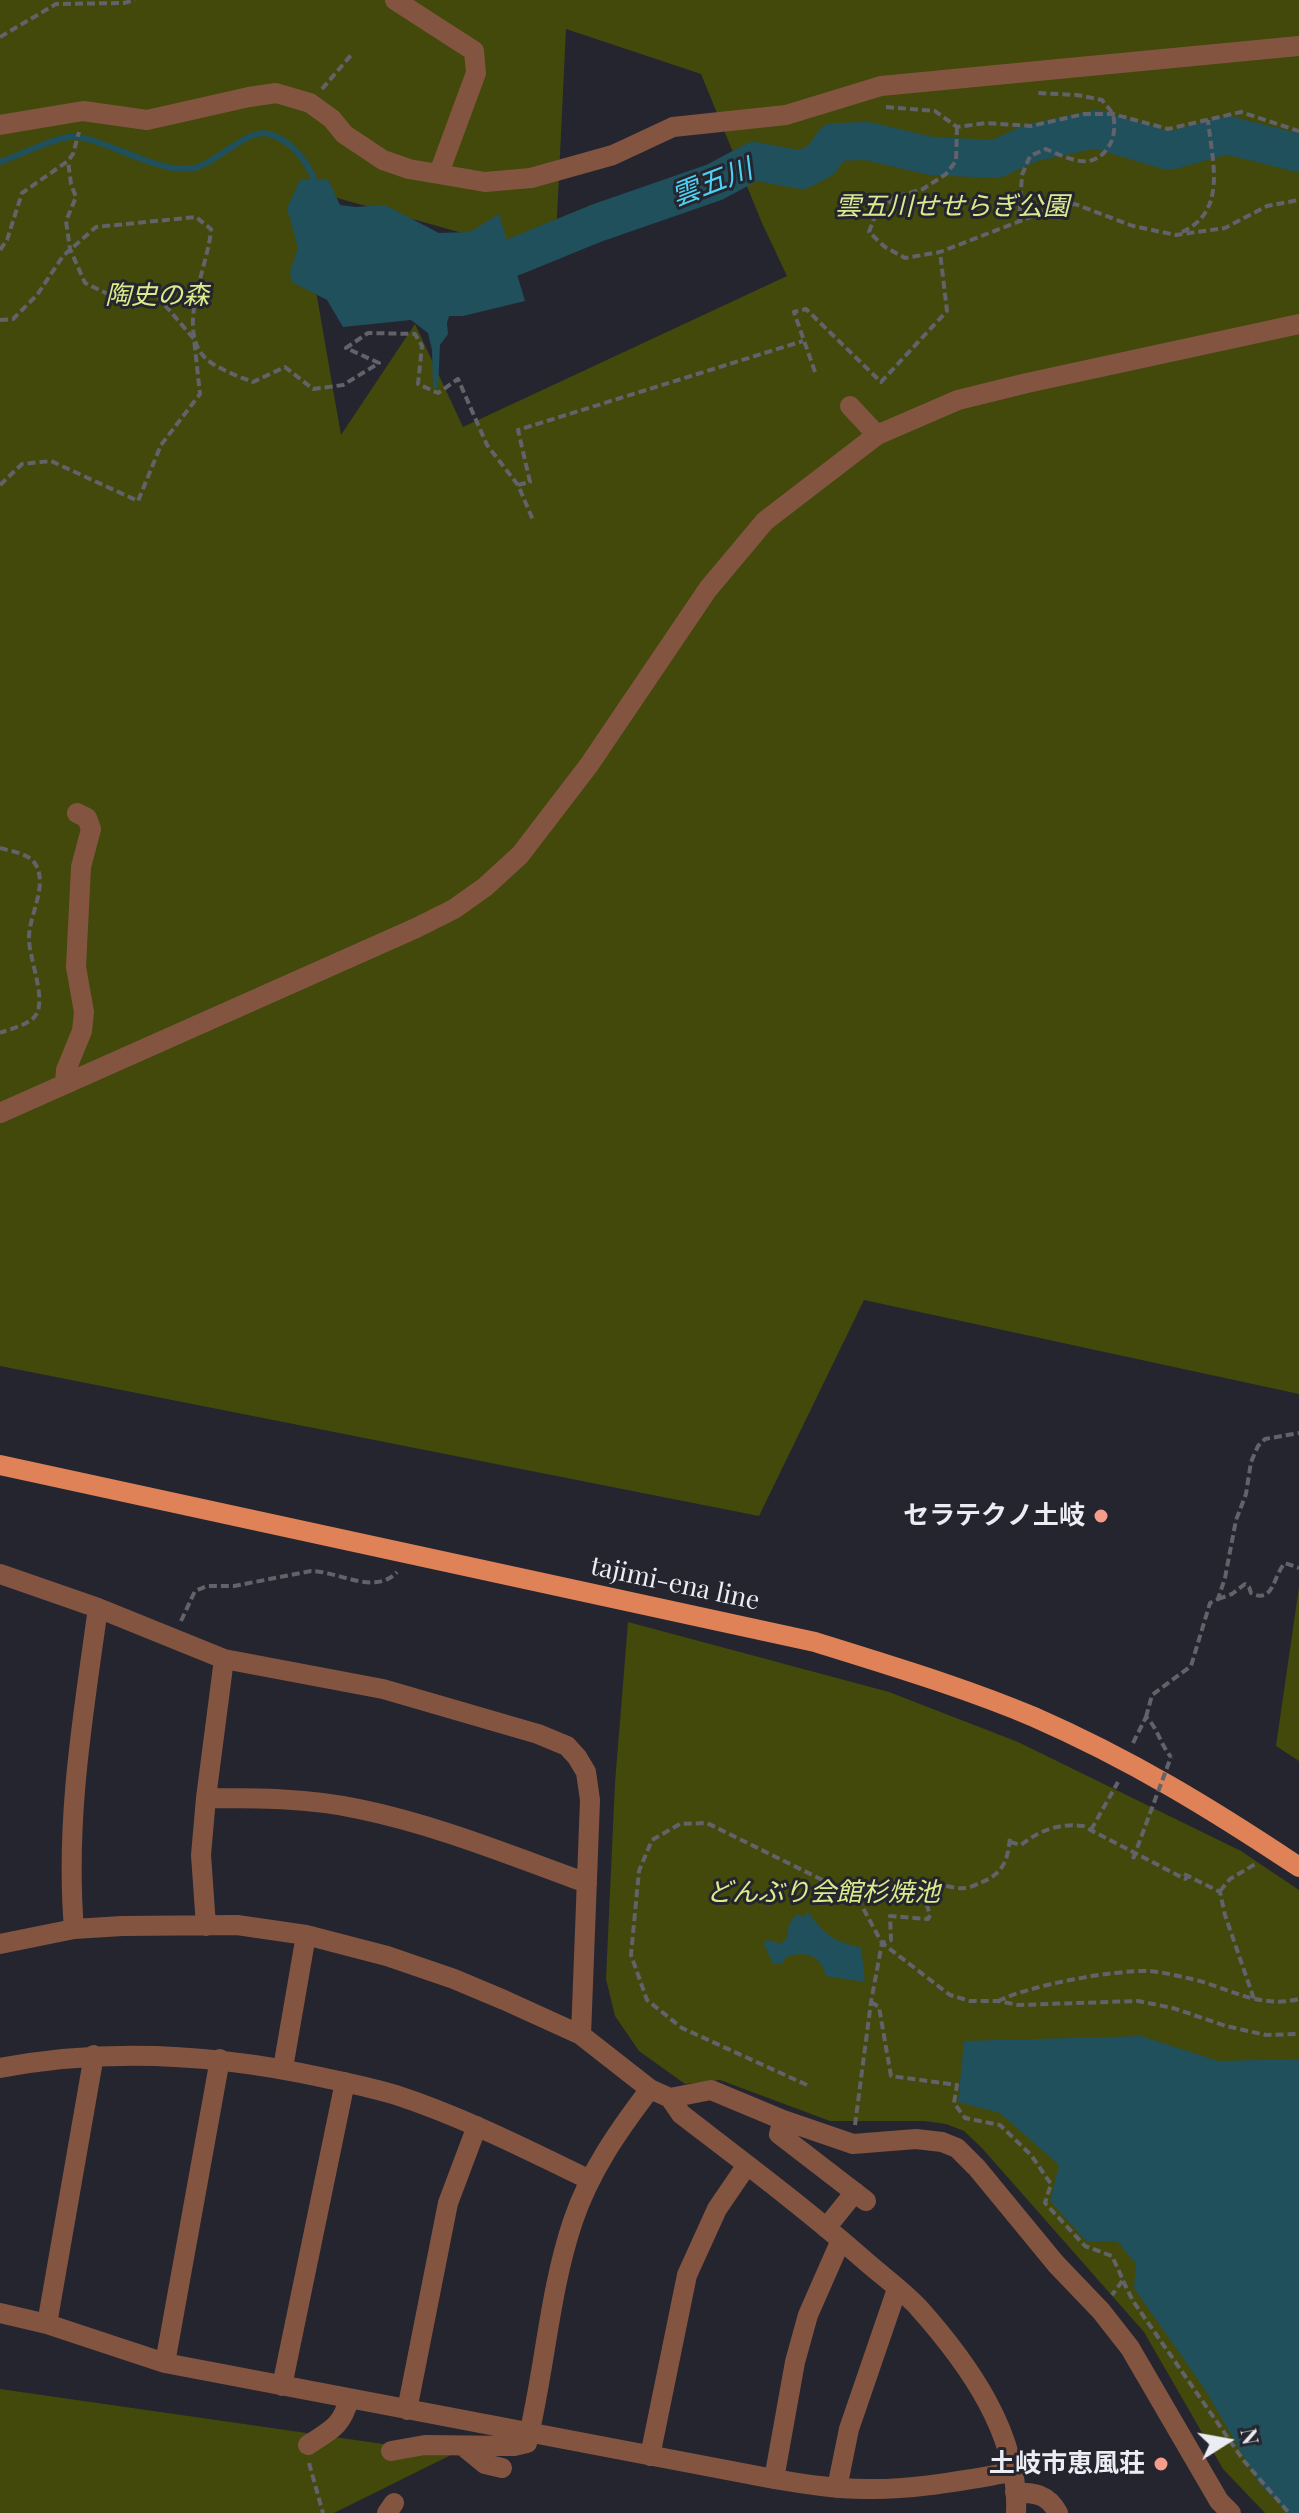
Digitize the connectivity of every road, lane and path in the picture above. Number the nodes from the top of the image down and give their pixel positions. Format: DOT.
graph roads {
  1 [pos="135,0"];
  2 [pos="395,0"];
  3 [pos="0,37"];
  4 [pos="1299,46"];
  5 [pos="352,54"];
  6 [pos="1034,93"];
  7 [pos="310,103"];
  8 [pos="885,107"];
  9 [pos="1113,114"];
  10 [pos="1208,119"];
  11 [pos="0,125"];
  12 [pos="957,127"];
  13 [pos="1299,131"];
  14 [pos="76,145"];
  15 [pos="68,161"];
  16 [pos="439,173"];
  17 [pos="1299,200"];
  18 [pos="1019,223"];
  19 [pos="1176,235"];
  20 [pos="70,249"];
  21 [pos="0,250"];
  22 [pos="940,252"];
  23 [pos="0,320"];
  24 [pos="1299,324"];
  25 [pos="194,339"];
  26 [pos="803,341"];
  27 [pos="815,372"];
  28 [pos="850,406"];
  29 [pos="877,435"];
  30 [pos="0,485"];
  31 [pos="518,485"];
  32 [pos="533,520"];
  33 [pos="77,813"];
  34 [pos="0,848"];
  35 [pos="0,1033"];
  36 [pos="65,1084"];
  37 [pos="0,1113"];
  38 [pos="1299,1433"];
  39 [pos="0,1465"];
  40 [pos="401,1567"];
  41 [pos="1299,1568"];
  42 [pos="0,1574"];
  43 [pos="1218,1599"];
  44 [pos="98,1608"];
  45 [pos="175,1639"];
  46 [pos="224,1659"];
  47 [pos="1146,1717"];
  48 [pos="1133,1743"];
  49 [pos="1118,1782"];
  50 [pos="206,1798"];
  51 [pos="1091,1830"];
  52 [pos="1261,1858"];
  53 [pos="1133,1859"];
  54 [pos="1299,1867"];
  55 [pos="587,1883"];
  56 [pos="1220,1892"];
  57 [pos="206,1926"];
  58 [pos="74,1929"];
  59 [pos="306,1935"];
  60 [pos="882,1943"];
  61 [pos="0,1944"];
  62 [pos="1254,1999"];
  63 [pos="1299,1999"];
  64 [pos="998,2001"];
  65 [pos="871,2002"];
  66 [pos="1299,2034"];
  67 [pos="581,2035"];
  68 [pos="94,2055"];
  69 [pos="220,2059"];
  70 [pos="0,2068"];
  71 [pos="283,2068"];
  72 [pos="345,2082"];
  73 [pos="807,2085"];
  74 [pos="650,2089"];
  75 [pos="670,2098"];
  76 [pos="783,2120"];
  77 [pos="477,2126"];
  78 [pos="853,2144"];
  79 [pos="747,2165"];
  80 [pos="590,2180"];
  81 [pos="834,2234"];
  82 [pos="1123,2280"];
  83 [pos="897,2289"];
  84 [pos="1101,2311"];
  85 [pos="0,2313"];
  86 [pos="47,2324"];
  87 [pos="165,2363"];
  88 [pos="282,2386"];
  89 [pos="349,2399"];
  90 [pos="407,2410"];
  91 [pos="530,2433"];
  92 [pos="308,2445"];
  93 [pos="463,2446"];
  94 [pos="391,2451"];
  95 [pos="650,2456"];
  96 [pos="502,2468"];
  97 [pos="774,2479"];
  98 [pos="837,2488"];
  99 [pos="1014,2492"];
  100 [pos="323,2513"];
  101 [pos="1058,2513"];
  102 [pos="1231,2513"];
  103 [pos="1289,2513"];
  1 -- 3 [label="path"];
  2 -- 16 [label="street"];
  4 -- 16 [label="street"];
  5 -- 7 [label="path"];
  6 -- 9 [label="path"];
  7 -- 11 [label="street"];
  7 -- 16 [label="street"];
  8 -- 12 [label="path"];
  9 -- 10 [label="path"];
  9 -- 12 [label="path"];
  9 -- 18 [label="path"];
  10 -- 13 [label="path"];
  10 -- 19 [label="path"];
  12 -- 22 [label="path"];
  14 -- 15 [label="path"];
  15 -- 20 [label="path"];
  15 -- 21 [label="path"];
  17 -- 19 [label="path"];
  18 -- 19 [label="path"];
  18 -- 22 [label="path"];
  20 -- 23 [label="path"];
  20 -- 25 [label="path"];
  20 -- 25 [label="path"];
  22 -- 26 [label="path"];
  24 -- 29 [label="street"];
  25 -- 30 [label="path"];
  25 -- 31 [label="path"];
  26 -- 27 [label="path"];
  26 -- 31 [label="path"];
  28 -- 29 [label="street"];
  29 -- 36 [label="street"];
  31 -- 32 [label="path"];
  33 -- 36 [label="street"];
  34 -- 35 [label="path"];
  36 -- 37 [label="street"];
  38 -- 43 [label="path"];
  39 -- 54 [label="main road, tajimi-ena line"];
  40 -- 45 [label="path"];
  41 -- 43 [label="path"];
  42 -- 44 [label="street"];
  43 -- 47 [label="path"];
  44 -- 45 [label="street"];
  44 -- 58 [label="street"];
  45 -- 46 [label="street"];
  46 -- 50 [label="street"];
  46 -- 55 [label="street"];
  47 -- 48 [label="path"];
  47 -- 53 [label="path, bridge"];
  49 -- 51 [label="path"];
  50 -- 55 [label="street"];
  50 -- 57 [label="street"];
  51 -- 56 [label="path"];
  51 -- 60 [label="path"];
  52 -- 56 [label="path"];
  55 -- 67 [label="street"];
  56 -- 62 [label="path"];
  57 -- 58 [label="street"];
  57 -- 59 [label="street"];
  58 -- 61 [label="street"];
  59 -- 67 [label="street"];
  59 -- 71 [label="street"];
  60 -- 64 [label="path"];
  60 -- 65 [label="path"];
  60 -- 73 [label="path"];
  62 -- 63 [label="path"];
  62 -- 64 [label="path"];
  64 -- 66 [label="path"];
  65 -- 78 [label="path"];
  65 -- 82 [label="path"];
  67 -- 74 [label="street"];
  68 -- 69 [label="street"];
  68 -- 70 [label="street"];
  68 -- 86 [label="street"];
  69 -- 71 [label="street"];
  69 -- 87 [label="street"];
  71 -- 72 [label="street"];
  72 -- 77 [label="street"];
  72 -- 88 [label="street"];
  74 -- 75 [label="street"];
  74 -- 80 [label="street"];
  75 -- 76 [label="street"];
  75 -- 79 [label="street"];
  76 -- 78 [label="street"];
  76 -- 81 [label="street"];
  77 -- 80 [label="street"];
  77 -- 90 [label="street"];
  78 -- 84 [label="street"];
  79 -- 81 [label="street"];
  79 -- 95 [label="street"];
  80 -- 91 [label="street"];
  81 -- 83 [label="street"];
  81 -- 97 [label="street"];
  82 -- 84 [label="path"];
  82 -- 103 [label="path"];
  83 -- 98 [label="street"];
  83 -- 99 [label="street"];
  84 -- 102 [label="street"];
  85 -- 86 [label="street"];
  86 -- 87 [label="street"];
  87 -- 88 [label="street"];
  88 -- 89 [label="street"];
  89 -- 90 [label="street"];
  89 -- 92 [label="street"];
  90 -- 91 [label="street"];
  91 -- 93 [label="street"];
  91 -- 95 [label="street"];
  92 -- 100 [label="path"];
  93 -- 94 [label="street"];
  93 -- 96 [label="street"];
  95 -- 97 [label="street"];
  97 -- 98 [label="street"];
  98 -- 99 [label="street"];
  99 -- 101 [label="street"];
}
